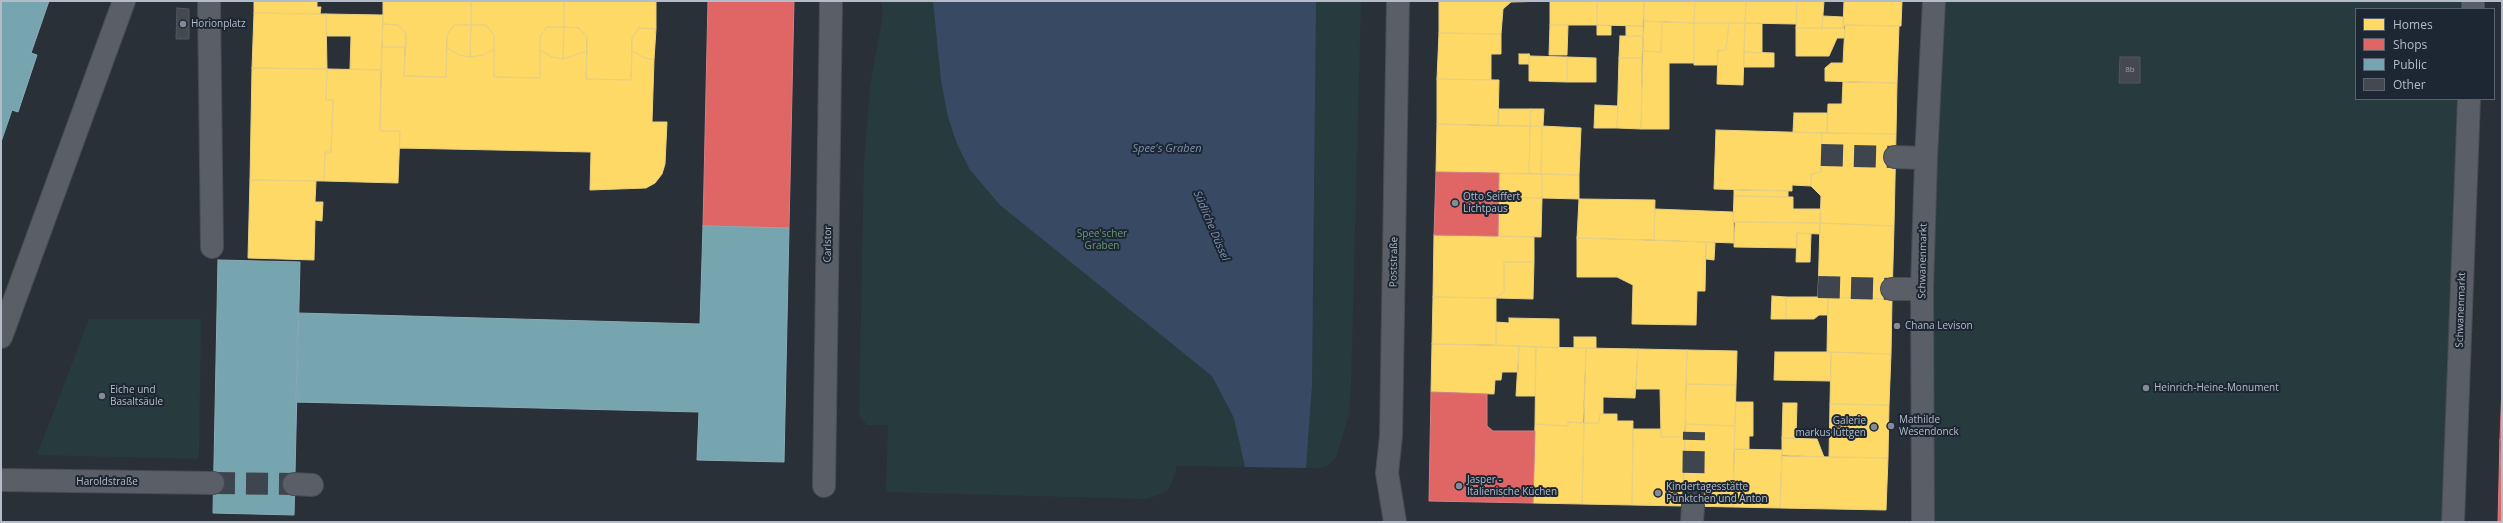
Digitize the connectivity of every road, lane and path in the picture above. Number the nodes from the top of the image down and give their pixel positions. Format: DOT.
graph roads {
  1 [pos="124,1"];
  2 [pos="209,1"];
  3 [pos="831,1"];
  4 [pos="1398,1"];
  5 [pos="1934,1"];
  6 [pos="2469,100"];
  7 [pos="1895,157"];
  8 [pos="1926,158"];
  9 [pos="212,247"];
  10 [pos="1892,289"];
  11 [pos="1922,290"];
  12 [pos="1,337"];
  13 [pos="1,480"];
  14 [pos="213,482"];
  15 [pos="824,486"];
  16 [pos="1395,522"];
  17 [pos="1923,522"];
  18 [pos="2453,522"];
  1 -- 12 [label="street"];
  2 -- 9 [label="street"];
  3 -- 15 [label="street, Carlstor"];
  4 -- 16 [label="street, Poststraße"];
  5 -- 8 [label="street, Schwanenmarkt"];
  6 -- 18 [label="street, Schwanenmarkt"];
  7 -- 8 [label="street"];
  8 -- 11 [label="street, Schwanenmarkt"];
  10 -- 11 [label="street"];
  11 -- 17 [label="street, Schwanenmarkt"];
  13 -- 14 [label="street, Haroldstraße"];
}
